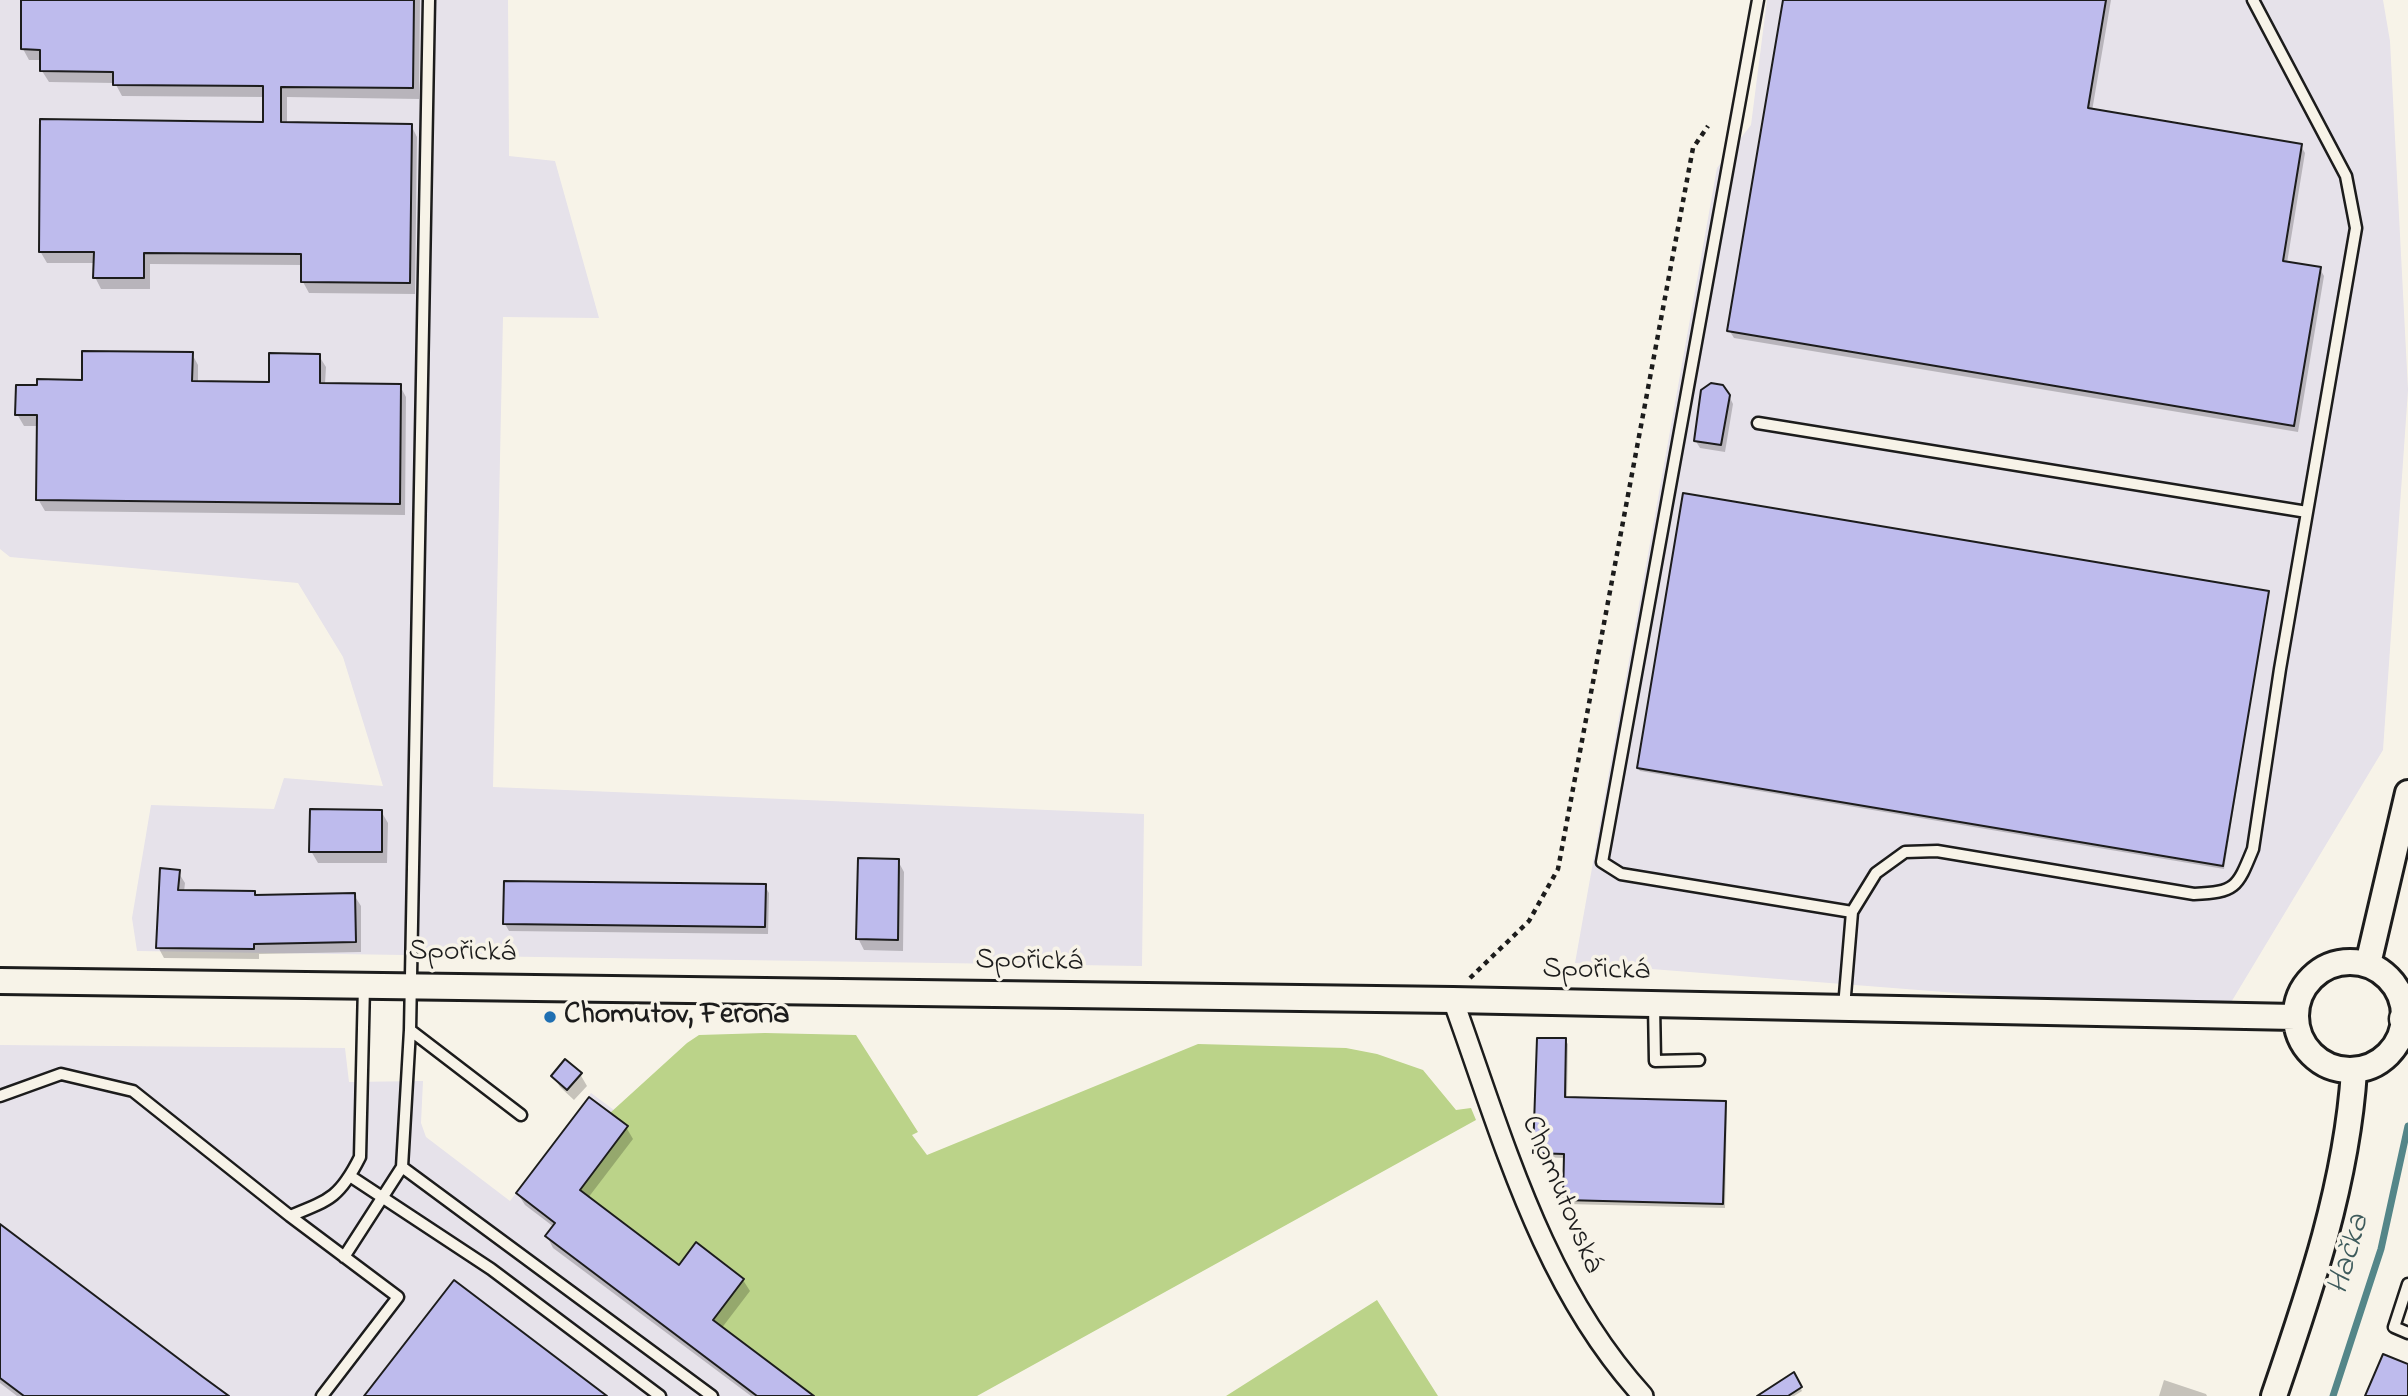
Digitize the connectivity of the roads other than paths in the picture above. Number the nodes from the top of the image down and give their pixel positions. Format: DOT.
graph roads {
  1 [pos="429,0"];
  2 [pos="1758,0"];
  3 [pos="2253,0"];
  4 [pos="1758,423"];
  5 [pos="2307,512"];
  6 [pos="2408,793"];
  7 [pos="1852,912"];
  8 [pos="2368,964"];
  9 [pos="0,981"];
  10 [pos="364,984"];
  11 [pos="411,985"];
  12 [pos="1453,1000"];
  13 [pos="1654,1005"];
  14 [pos="1844,1007"];
  15 [pos="2295,1017"];
  16 [pos="2406,1019"];
  17 [pos="410,1030"];
  18 [pos="1699,1060"];
  19 [pos="2354,1071"];
  20 [pos="0,1096"];
  21 [pos="521,1115"];
  22 [pos="402,1167"];
  23 [pos="350,1176"];
  24 [pos="381,1199"];
  25 [pos="290,1216"];
  26 [pos="344,1257"];
  27 [pos="2408,1284"];
  28 [pos="2408,1333"];
  29 [pos="322,1396"];
  30 [pos="660,1396"];
  31 [pos="712,1396"];
  32 [pos="1643,1396"];
  33 [pos="2274,1396"];
  1 -- 11 [label="lane"];
  2 -- 7 [label="lane"];
  3 -- 5 [label="lane"];
  4 -- 5 [label="lane"];
  5 -- 7 [label="lane"];
  6 -- 8 [label="street"];
  7 -- 14 [label="lane"];
  8 -- 15 [label="street"];
  8 -- 16 [label="street"];
  9 -- 10 [label="street, Spořická"];
  10 -- 11 [label="street, Spořická"];
  10 -- 23 [label="lane"];
  11 -- 12 [label="street, Spořická"];
  11 -- 17 [label="lane"];
  12 -- 13 [label="street, Spořická"];
  12 -- 32 [label="street, Chomutovská"];
  13 -- 14 [label="street, Spořická"];
  13 -- 18 [label="lane"];
  14 -- 15 [label="street, Spořická"];
  15 -- 19 [label="street"];
  16 -- 19 [label="street"];
  17 -- 21 [label="lane"];
  17 -- 22 [label="lane"];
  19 -- 33 [label="street"];
  20 -- 25 [label="lane"];
  22 -- 24 [label="lane"];
  22 -- 31 [label="lane"];
  23 -- 24 [label="lane"];
  23 -- 25 [label="lane"];
  24 -- 26 [label="lane"];
  24 -- 30 [label="lane"];
  25 -- 26 [label="lane"];
  26 -- 29 [label="lane"];
  27 -- 28 [label="lane"];
}
